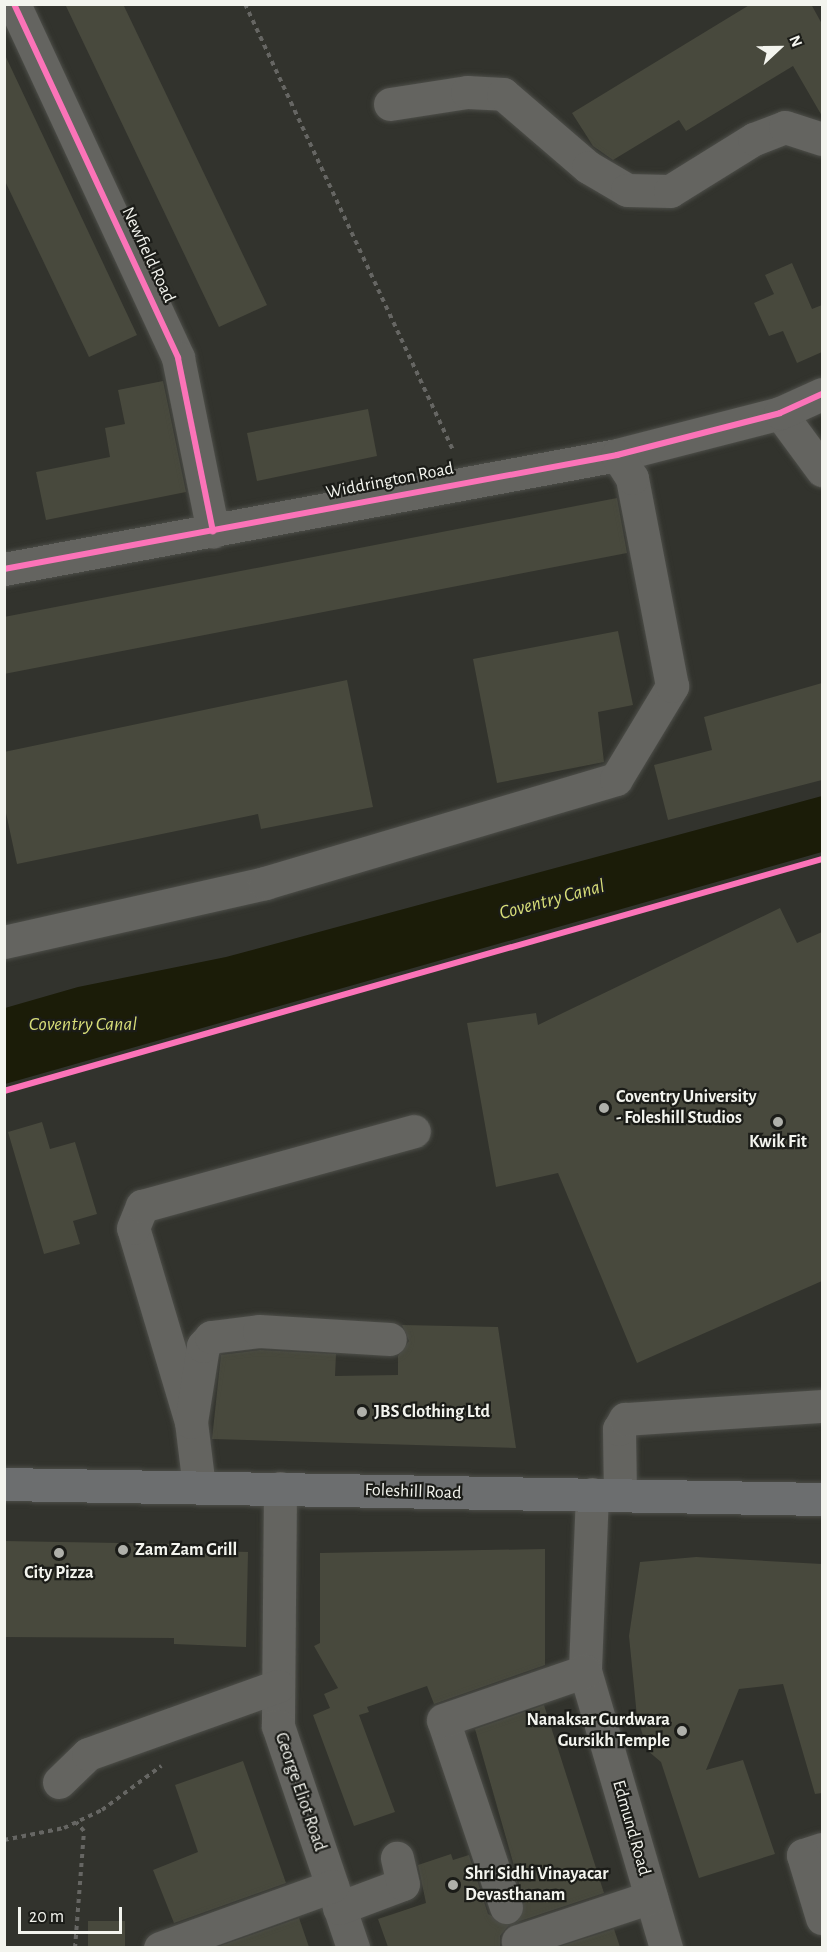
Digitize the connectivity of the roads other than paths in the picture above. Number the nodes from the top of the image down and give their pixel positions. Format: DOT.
graph roads {
  1 [pos="14,4"];
  2 [pos="390,104"];
  3 [pos="822,139"];
  4 [pos="822,394"];
  5 [pos="780,413"];
  6 [pos="617,455"];
  7 [pos="822,470"];
  8 [pos="213,532"];
  9 [pos="4,569"];
  10 [pos="4,942"];
  11 [pos="414,1131"];
  12 [pos="390,1339"];
  13 [pos="822,1406"];
  14 [pos="191,1422"];
  15 [pos="4,1484"];
  16 [pos="199,1487"];
  17 [pos="280,1488"];
  18 [pos="606,1494"];
  19 [pos="822,1499"];
  20 [pos="585,1671"];
  21 [pos="278,1686"];
  22 [pos="59,1782"];
  23 [pos="822,1849"];
  24 [pos="397,1858"];
  25 [pos="335,1897"];
  26 [pos="651,1897"];
  27 [pos="506,1907"];
  28 [pos="822,1918"];
  29 [pos="170,1946"];
  30 [pos="353,1947"];
  31 [pos="520,1947"];
  32 [pos="666,1947"];
  1 -- 8 [label="street, Newfield Road"];
  2 -- 3 [label="street"];
  4 -- 5 [label="street, Widdrington Road"];
  5 -- 6 [label="street, Widdrington Road"];
  5 -- 7 [label="street"];
  6 -- 8 [label="street, Widdrington Road"];
  6 -- 10 [label="street"];
  8 -- 9 [label="street, Widdrington Road"];
  11 -- 14 [label="street"];
  12 -- 14 [label="street"];
  13 -- 18 [label="street, Edmund Road"];
  14 -- 16 [label="street"];
  15 -- 16 [label="main road, Foleshill Road"];
  16 -- 17 [label="main road, Foleshill Road"];
  17 -- 18 [label="main road, Foleshill Road"];
  17 -- 21 [label="street, George Eliot Road"];
  18 -- 19 [label="main road, Foleshill Road"];
  18 -- 20 [label="street, Edmund Road"];
  20 -- 26 [label="street, Edmund Road"];
  20 -- 27 [label="street"];
  21 -- 22 [label="street"];
  21 -- 25 [label="street, George Eliot Road"];
  23 -- 28 [label="street"];
  24 -- 25 [label="street"];
  25 -- 29 [label="street"];
  25 -- 30 [label="street, George Eliot Road"];
  26 -- 31 [label="street"];
  26 -- 32 [label="street, Edmund Road"];
}
